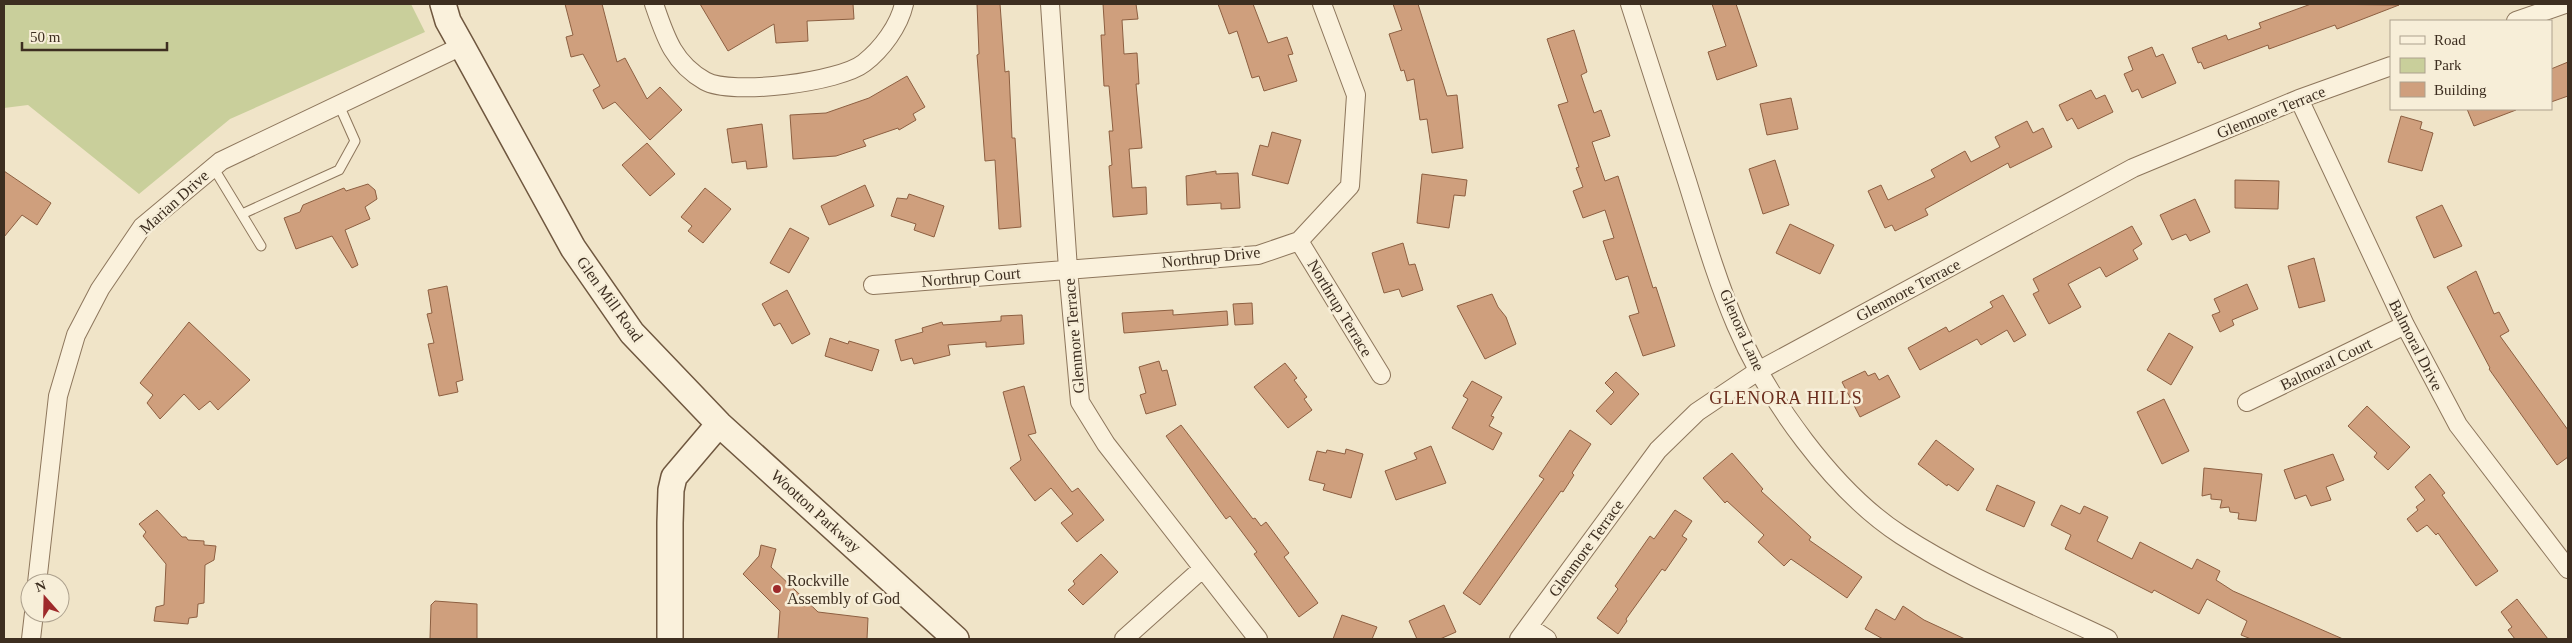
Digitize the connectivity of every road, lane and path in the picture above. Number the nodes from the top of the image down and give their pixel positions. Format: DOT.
graph roads {
  1 [pos="443,4"];
  2 [pos="654,4"];
  3 [pos="904,4"];
  4 [pos="1050,4"];
  5 [pos="1322,4"];
  6 [pos="1630,4"];
  7 [pos="2565,4"];
  8 [pos="2519,20"];
  9 [pos="462,46"];
  10 [pos="2390,66"];
  11 [pos="2299,99"];
  12 [pos="338,105"];
  13 [pos="214,167"];
  14 [pos="242,214"];
  15 [pos="1299,241"];
  16 [pos="261,246"];
  17 [pos="1068,269"];
  18 [pos="873,285"];
  19 [pos="2405,325"];
  20 [pos="1758,370"];
  21 [pos="1381,375"];
  22 [pos="2247,402"];
  23 [pos="719,424"];
  24 [pos="1202,569"];
  25 [pos="2568,569"];
  26 [pos="38,573"];
  27 [pos="33,623"];
  28 [pos="1524,633"];
  29 [pos="31,639"];
  30 [pos="670,639"];
  31 [pos="956,639"];
  32 [pos="1124,639"];
  33 [pos="1258,639"];
  34 [pos="1546,639"];
  35 [pos="2108,639"];
  1 -- 9 [label="main road, Glen Mill Road"];
  2 -- 3 [label="street"];
  4 -- 17 [label="street, Glenmore Terrace"];
  5 -- 15 [label="street, Northrup Drive"];
  6 -- 20 [label="street, Glenora Lane"];
  7 -- 8 [label="street"];
  9 -- 12 [label="street, Marian Drive"];
  9 -- 23 [label="main road, Glen Mill Road"];
  10 -- 11 [label="street, Glenmore Terrace"];
  11 -- 19 [label="street, Balmoral Drive"];
  11 -- 20 [label="street, Glenmore Terrace"];
  12 -- 13 [label="street, Marian Drive"];
  12 -- 14 [label="lane"];
  13 -- 14 [label="lane"];
  13 -- 26 [label="street, Marian Drive"];
  14 -- 16 [label="lane"];
  15 -- 17 [label="street, Northrup Drive"];
  15 -- 21 [label="street, Northrup Terrace"];
  17 -- 18 [label="street, Northrup Court"];
  17 -- 24 [label="street, Glenmore Terrace"];
  19 -- 22 [label="street, Balmoral Court"];
  19 -- 25 [label="street, Balmoral Drive"];
  20 -- 28 [label="street, Glenmore Terrace"];
  20 -- 35 [label="street, Glenora Lane"];
  23 -- 30 [label="main road"];
  23 -- 31 [label="main road, Wootton Parkway"];
  24 -- 32 [label="street"];
  24 -- 33 [label="street, Glenmore Terrace"];
  27 -- 29 [label="street"];
  28 -- 34 [label="street"];
}
